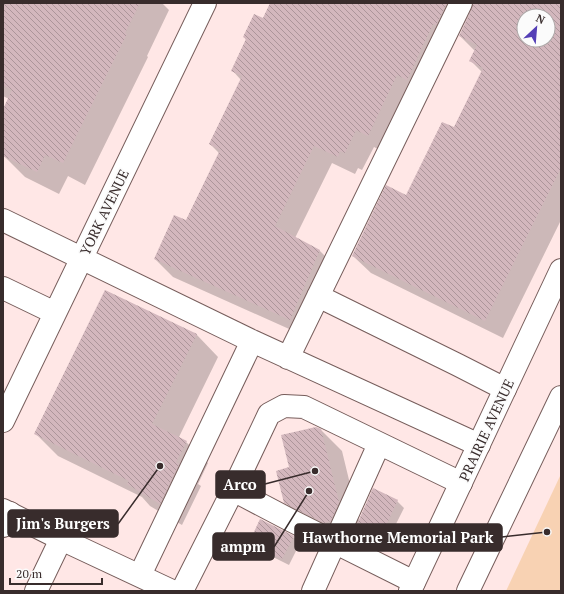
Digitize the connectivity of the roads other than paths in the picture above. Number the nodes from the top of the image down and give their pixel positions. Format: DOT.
graph roads {
  1 [pos="204,3"];
  2 [pos="461,3"];
  3 [pos="3,220"];
  4 [pos="81,258"];
  5 [pos="561,270"];
  6 [pos="3,288"];
  7 [pos="318,296"];
  8 [pos="55,313"];
  9 [pos="252,341"];
  10 [pos="288,358"];
  11 [pos="12,381"];
  12 [pos="505,389"];
  13 [pos="561,397"];
  14 [pos="3,421"];
  15 [pos="379,444"];
  16 [pos="479,445"];
  17 [pos="461,483"];
  18 [pos="234,490"];
  19 [pos="5,516"];
  20 [pos="61,539"];
  21 [pos="334,542"];
  22 [pos="140,575"];
  23 [pos="412,586"];
  24 [pos="36,591"];
  25 [pos="172,591"];
  26 [pos="182,591"];
  27 [pos="313,591"];
  28 [pos="468,591"];
  1 -- 4 [label="main road, YORK AVENUE"];
  2 -- 7 [label="main road"];
  3 -- 4 [label="main road"];
  4 -- 8 [label="main road, YORK AVENUE"];
  4 -- 9 [label="main road"];
  5 -- 12 [label="main road, PRAIRIE AVENUE"];
  6 -- 8 [label="main road"];
  7 -- 10 [label="main road"];
  7 -- 12 [label="main road"];
  8 -- 11 [label="main road, YORK AVENUE"];
  9 -- 10 [label="main road"];
  9 -- 22 [label="main road"];
  10 -- 16 [label="main road"];
  11 -- 14 [label="main road, YORK AVENUE"];
  12 -- 16 [label="main road, PRAIRIE AVENUE"];
  13 -- 28 [label="main road"];
  15 -- 17 [label="main road"];
  15 -- 18 [label="main road"];
  15 -- 21 [label="main road"];
  16 -- 17 [label="main road, PRAIRIE AVENUE"];
  17 -- 23 [label="main road, PRAIRIE AVENUE"];
  18 -- 21 [label="main road"];
  18 -- 26 [label="main road"];
  19 -- 20 [label="main road"];
  20 -- 22 [label="main road"];
  20 -- 24 [label="main road"];
  21 -- 23 [label="main road"];
  21 -- 27 [label="main road"];
  22 -- 25 [label="main road"];
}
